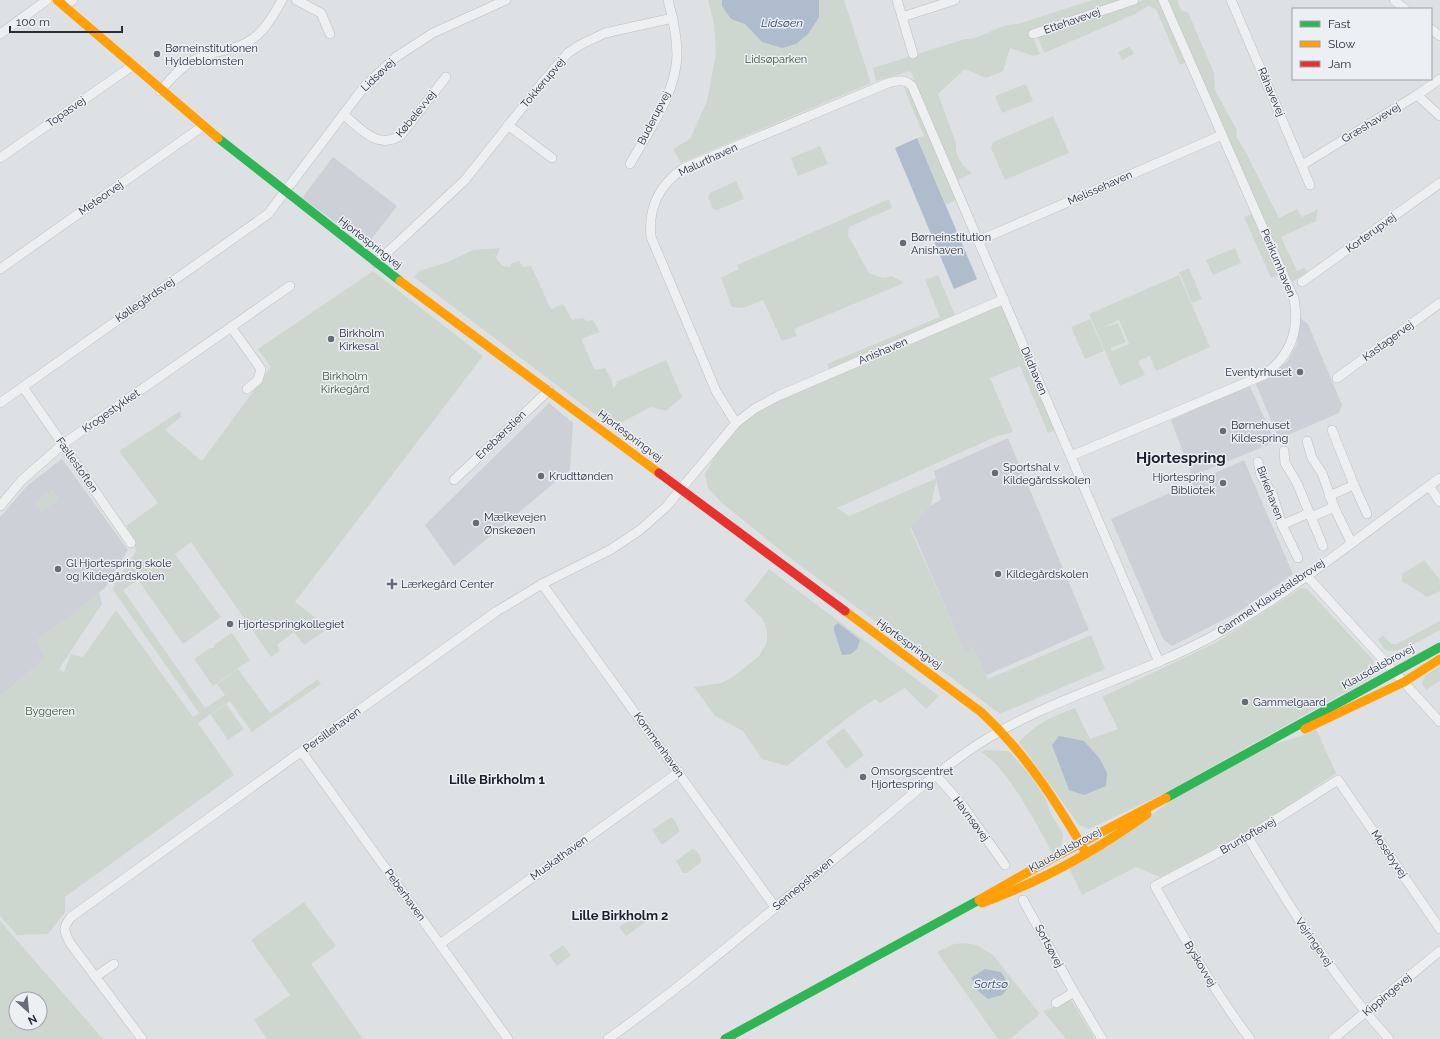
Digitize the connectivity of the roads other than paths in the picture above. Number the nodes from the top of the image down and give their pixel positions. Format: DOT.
graph roads {
  1 [pos="47,0"];
  2 [pos="73,0"];
  3 [pos="282,0"];
  4 [pos="296,0"];
  5 [pos="506,0"];
  6 [pos="668,0"];
  7 [pos="897,0"];
  8 [pos="955,0"];
  9 [pos="1134,0"];
  10 [pos="1163,0"];
  11 [pos="1231,0"];
  12 [pos="1394,0"];
  13 [pos="61,3"];
  14 [pos="1404,8"];
  15 [pos="902,17"];
  16 [pos="673,18"];
  17 [pos="1432,30"];
  18 [pos="0,34"];
  19 [pos="330,34"];
  20 [pos="1033,34"];
  21 [pos="1440,36"];
  22 [pos="913,54"];
  23 [pos="132,66"];
  24 [pos="446,77"];
  25 [pos="1440,79"];
  26 [pos="907,81"];
  27 [pos="160,91"];
  28 [pos="1417,95"];
  29 [pos="343,114"];
  30 [pos="1440,116"];
  31 [pos="508,125"];
  32 [pos="203,126"];
  33 [pos="1222,135"];
  34 [pos="0,158"];
  35 [pos="552,158"];
  36 [pos="630,164"];
  37 [pos="1302,165"];
  38 [pos="1440,183"];
  39 [pos="1310,185"];
  40 [pos="286,192"];
  41 [pos="978,241"];
  42 [pos="376,263"];
  43 [pos="0,269"];
  44 [pos="1302,282"];
  45 [pos="290,286"];
  46 [pos="1004,299"];
  47 [pos="1440,303"];
  48 [pos="231,327"];
  49 [pos="1336,378"];
  50 [pos="23,387"];
  51 [pos="247,389"];
  52 [pos="549,390"];
  53 [pos="0,403"];
  54 [pos="736,423"];
  55 [pos="1332,430"];
  56 [pos="1307,441"];
  57 [pos="63,444"];
  58 [pos="1284,451"];
  59 [pos="1071,456"];
  60 [pos="1258,462"];
  61 [pos="1440,478"];
  62 [pos="454,480"];
  63 [pos="1354,485"];
  64 [pos="1429,486"];
  65 [pos="680,490"];
  66 [pos="1329,496"];
  67 [pos="1440,502"];
  68 [pos="0,506"];
  69 [pos="1334,507"];
  70 [pos="1367,514"];
  71 [pos="1310,515"];
  72 [pos="1282,525"];
  73 [pos="1351,542"];
  74 [pos="131,543"];
  75 [pos="1323,546"];
  76 [pos="1298,558"];
  77 [pos="1306,575"];
  78 [pos="542,584"];
  79 [pos="1440,647"];
  80 [pos="1440,659"];
  81 [pos="1159,662"];
  82 [pos="1394,671"];
  83 [pos="1404,682"];
  84 [pos="1440,722"];
  85 [pos="1000,730"];
  86 [pos="1265,745"];
  87 [pos="302,752"];
  88 [pos="679,772"];
  89 [pos="935,774"];
  90 [pos="1338,780"];
  91 [pos="1172,795"];
  92 [pos="1248,837"];
  93 [pos="1080,843"];
  94 [pos="1086,853"];
  95 [pos="1005,865"];
  96 [pos="1155,886"];
  97 [pos="1023,900"];
  98 [pos="775,907"];
  99 [pos="962,910"];
  100 [pos="1440,929"];
  101 [pos="440,944"];
  102 [pos="1440,951"];
  103 [pos="114,964"];
  104 [pos="95,977"];
  105 [pos="1074,992"];
  106 [pos="1056,1003"];
  107 [pos="780,1010"];
  108 [pos="1365,1013"];
  109 [pos="142,1039"];
  110 [pos="508,1039"];
  111 [pos="608,1039"];
  112 [pos="725,1039"];
  113 [pos="734,1039"];
  114 [pos="1102,1039"];
  115 [pos="1250,1039"];
  116 [pos="1333,1039"];
  117 [pos="1389,1039"];
  1 -- 18 [label="street"];
  2 -- 13 [label="street"];
  3 -- 27 [label="street"];
  4 -- 19 [label="street"];
  5 -- 29 [label="street, Lidsøvej"];
  6 -- 16 [label="street, Buderupvej"];
  7 -- 15 [label="street"];
  8 -- 15 [label="street"];
  9 -- 20 [label="street, Ettehavevej"];
  10 -- 33 [label="street, Perikumhaven"];
  11 -- 37 [label="street, Råhavevej"];
  12 -- 14 [label="street"];
  13 -- 23 [label="street, Hjortespringvej"];
  15 -- 22 [label="street"];
  16 -- 31 [label="street, Tokkerupvej"];
  16 -- 36 [label="street, Buderupvej"];
  17 -- 21 [label="street"];
  23 -- 27 [label="street, Hjortespringvej"];
  23 -- 34 [label="street, Topasvej"];
  24 -- 29 [label="street, Købelevvej"];
  25 -- 28 [label="street, Græshavevej"];
  26 -- 41 [label="street, Dildhaven"];
  26 -- 54 [label="street, Malurthaven"];
  27 -- 32 [label="street, Hjortespringvej"];
  28 -- 30 [label="street"];
  28 -- 37 [label="street, Græshavevej"];
  29 -- 40 [label="street, Lidsøvej"];
  31 -- 35 [label="street"];
  31 -- 42 [label="street, Tokkerupvej"];
  32 -- 40 [label="street, Hjortespringvej"];
  32 -- 43 [label="street, Meteorvej"];
  33 -- 41 [label="street, Melissehaven"];
  33 -- 59 [label="street, Perikumhaven"];
  37 -- 39 [label="street, Råhavevej"];
  38 -- 44 [label="street, Korterupvej"];
  40 -- 42 [label="street, Hjortespringvej"];
  40 -- 50 [label="street, Køllegårdsvej"];
  41 -- 46 [label="street, Dildhaven"];
  42 -- 52 [label="street, Hjortespringvej"];
  45 -- 48 [label="street, Krogestykket"];
  46 -- 54 [label="street, Anishaven"];
  46 -- 59 [label="street, Dildhaven"];
  47 -- 49 [label="street, Kastagervej"];
  48 -- 51 [label="street"];
  48 -- 57 [label="street, Krogestykket"];
  50 -- 53 [label="street, Køllegårdsvej"];
  50 -- 57 [label="street, Fællestoften"];
  52 -- 62 [label="street, Enebærstien"];
  52 -- 65 [label="street, Hjortespringvej"];
  54 -- 65 [label="street"];
  55 -- 63 [label="street"];
  56 -- 66 [label="street"];
  57 -- 68 [label="street, Krogestykket"];
  57 -- 74 [label="street, Fællestoften"];
  58 -- 71 [label="street"];
  59 -- 81 [label="street, Dildhaven"];
  60 -- 72 [label="street, Birkehaven"];
  61 -- 64 [label="street, Gammel Klausdalsbrovej"];
  63 -- 66 [label="street"];
  63 -- 70 [label="street"];
  64 -- 67 [label="street"];
  64 -- 73 [label="street, Gammel Klausdalsbrovej"];
  65 -- 78 [label="street, Persillehaven"];
  65 -- 85 [label="street, Hjortespringvej"];
  66 -- 69 [label="street"];
  69 -- 71 [label="street, Birkehaven"];
  69 -- 73 [label="street"];
  71 -- 72 [label="street, Birkehaven"];
  71 -- 75 [label="street"];
  72 -- 76 [label="street, Birkehaven"];
  73 -- 77 [label="street, Gammel Klausdalsbrovej"];
  77 -- 81 [label="street, Gammel Klausdalsbrovej"];
  77 -- 82 [label="street"];
  78 -- 87 [label="street, Persillehaven"];
  78 -- 88 [label="street, Kommenhaven"];
  79 -- 82 [label="street, Klausdalsbrovej"];
  80 -- 83 [label="street, Klausdalsbrovej"];
  81 -- 85 [label="street, Gammel Klausdalsbrovej"];
  82 -- 83 [label="street"];
  82 -- 86 [label="street, Klausdalsbrovej"];
  83 -- 84 [label="street"];
  83 -- 86 [label="street, Klausdalsbrovej"];
  85 -- 89 [label="street, Sennepshaven"];
  85 -- 93 [label="street, Hjortespringvej"];
  86 -- 91 [label="street, Klausdalsbrovej"];
  87 -- 101 [label="street, Peberhaven"];
  87 -- 104 [label="street, Persillehaven"];
  88 -- 98 [label="street, Kommenhaven"];
  88 -- 101 [label="street, Muskathaven"];
  89 -- 95 [label="street, Havnsøvej"];
  89 -- 98 [label="street, Sennepshaven"];
  90 -- 92 [label="street, Bruntoftevej"];
  90 -- 100 [label="street, Mosebyvej"];
  91 -- 93 [label="street, Klausdalsbrovej"];
  91 -- 94 [label="street, Klausdalsbrovej"];
  92 -- 96 [label="street, Bruntoftevej"];
  92 -- 108 [label="street, Vejringevej"];
  93 -- 94 [label="street, Hjortespringvej"];
  93 -- 99 [label="street, Klausdalsbrovej"];
  94 -- 99 [label="street, Klausdalsbrovej"];
  96 -- 115 [label="street, Byskovvej"];
  97 -- 105 [label="street, Sortsøvej"];
  98 -- 111 [label="street, Sennepshaven"];
  99 -- 107 [label="street, Klausdalsbrovej"];
  101 -- 110 [label="street, Peberhaven"];
  102 -- 108 [label="street, Kippingevej"];
  103 -- 104 [label="street"];
  104 -- 109 [label="street"];
  105 -- 106 [label="street"];
  105 -- 114 [label="street, Sortsøvej"];
  107 -- 112 [label="street, Klausdalsbrovej"];
  107 -- 113 [label="street, Klausdalsbrovej"];
  108 -- 116 [label="street, Kippingevej"];
  108 -- 117 [label="street, Vejringevej"];
}
